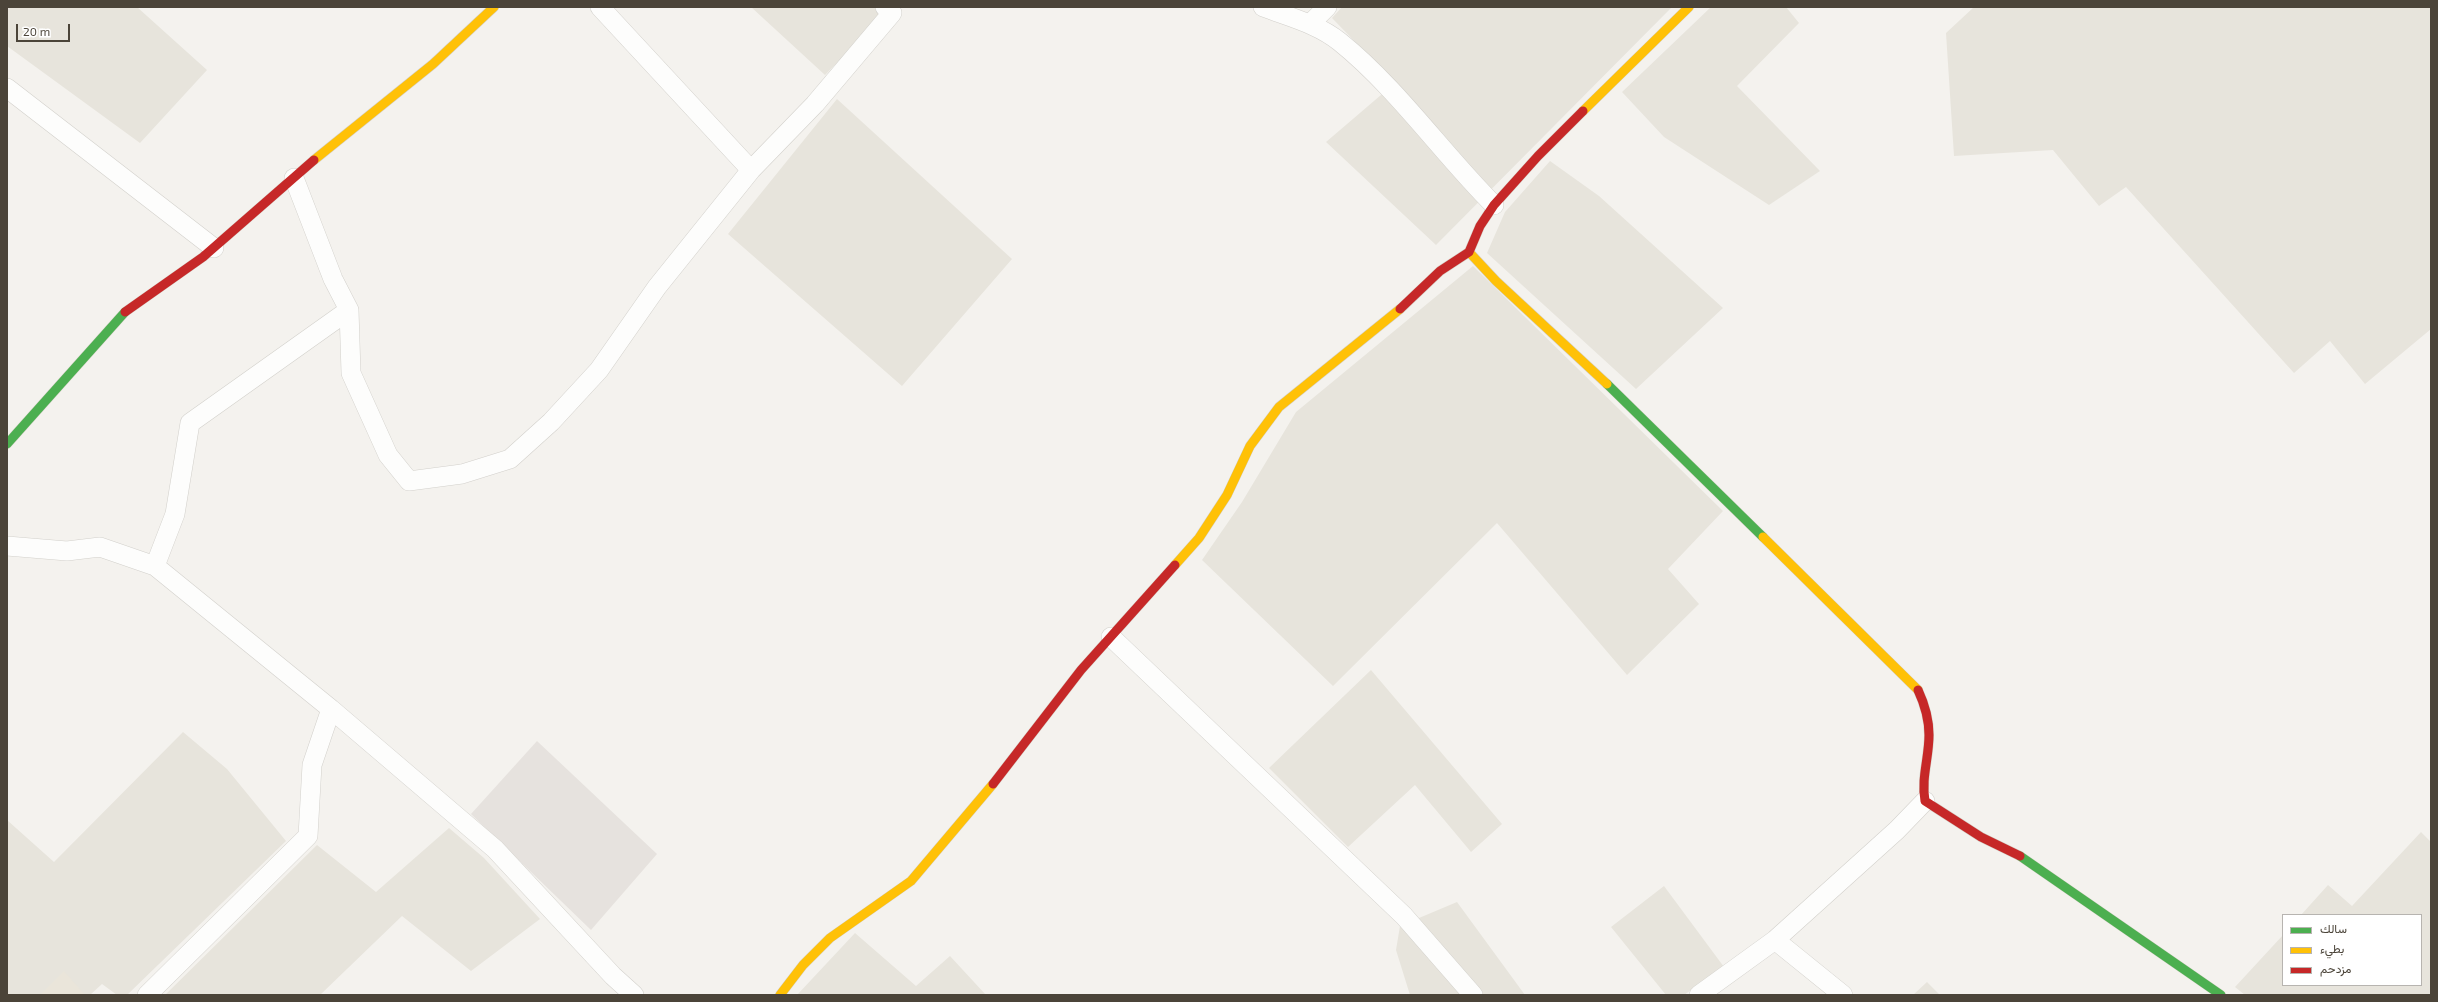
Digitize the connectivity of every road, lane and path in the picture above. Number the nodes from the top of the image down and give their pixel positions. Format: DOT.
graph roads {
  1 [pos="494,7"];
  2 [pos="600,7"];
  3 [pos="885,7"];
  4 [pos="1263,7"];
  5 [pos="1327,7"];
  6 [pos="1689,7"];
  7 [pos="1310,24"];
  8 [pos="7,88"];
  9 [pos="751,170"];
  10 [pos="294,178"];
  11 [pos="1494,205"];
  12 [pos="214,248"];
  13 [pos="1469,252"];
  14 [pos="349,310"];
  15 [pos="7,444"];
  16 [pos="7,546"];
  17 [pos="156,566"];
  18 [pos="1111,637"];
  19 [pos="331,709"];
  20 [pos="1925,801"];
  21 [pos="1775,940"];
  22 [pos="147,995"];
  23 [pos="634,995"];
  24 [pos="780,995"];
  25 [pos="1473,995"];
  26 [pos="1698,995"];
  27 [pos="1843,995"];
  28 [pos="2220,995"];
  1 -- 10 [label="street"];
  2 -- 9 [label="street"];
  3 -- 9 [label="street"];
  4 -- 7 [label="street"];
  5 -- 7 [label="street"];
  6 -- 11 [label="street"];
  7 -- 11 [label="street"];
  8 -- 12 [label="street"];
  9 -- 14 [label="street"];
  10 -- 12 [label="street"];
  10 -- 14 [label="street"];
  11 -- 13 [label="street"];
  12 -- 15 [label="street"];
  13 -- 18 [label="street"];
  13 -- 20 [label="street"];
  14 -- 17 [label="street"];
  16 -- 17 [label="street"];
  17 -- 19 [label="street"];
  18 -- 24 [label="street"];
  18 -- 25 [label="street"];
  19 -- 22 [label="street"];
  19 -- 23 [label="street"];
  20 -- 21 [label="street"];
  20 -- 28 [label="street"];
  21 -- 26 [label="street"];
  21 -- 27 [label="street"];
}
